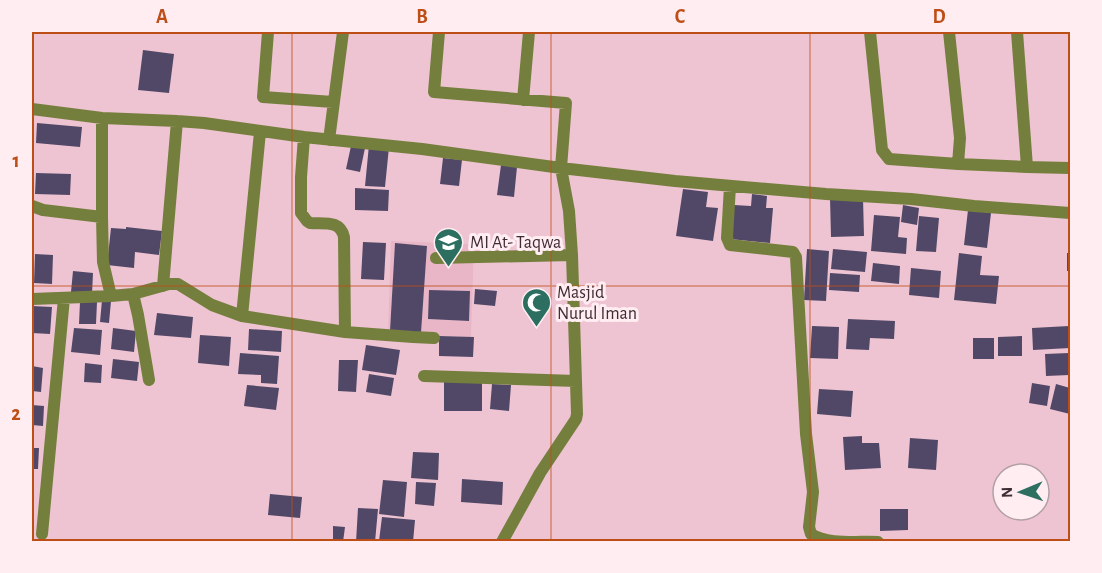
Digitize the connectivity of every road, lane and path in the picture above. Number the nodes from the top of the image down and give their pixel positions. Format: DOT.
graph roads {
  1 [pos="268,32"];
  2 [pos="343,32"];
  3 [pos="439,32"];
  4 [pos="529,32"];
  5 [pos="870,32"];
  6 [pos="949,32"];
  7 [pos="1017,32"];
  8 [pos="523,100"];
  9 [pos="333,102"];
  10 [pos="32,109"];
  11 [pos="102,118"];
  12 [pos="177,121"];
  13 [pos="260,132"];
  14 [pos="304,137"];
  15 [pos="329,140"];
  16 [pos="958,164"];
  17 [pos="1027,167"];
  18 [pos="561,168"];
  19 [pos="1071,168"];
  20 [pos="730,186"];
  21 [pos="32,206"];
  22 [pos="1071,213"];
  23 [pos="102,217"];
  24 [pos="572,255"];
  25 [pos="436,258"];
  26 [pos="163,286"];
  27 [pos="133,294"];
  28 [pos="111,296"];
  29 [pos="64,298"];
  30 [pos="32,299"];
  31 [pos="242,316"];
  32 [pos="345,332"];
  33 [pos="434,338"];
  34 [pos="424,376"];
  35 [pos="149,380"];
  36 [pos="576,381"];
  37 [pos="42,534"];
  38 [pos="838,541"];
  39 [pos="502,542"];
  40 [pos="878,542"];
  1 -- 9 [label="street"];
  2 -- 9 [label="street"];
  3 -- 8 [label="street"];
  4 -- 8 [label="street"];
  5 -- 16 [label="street"];
  6 -- 16 [label="street"];
  7 -- 17 [label="street"];
  8 -- 18 [label="street"];
  9 -- 15 [label="street"];
  10 -- 11 [label="street"];
  11 -- 12 [label="street"];
  11 -- 23 [label="street"];
  12 -- 13 [label="street"];
  12 -- 26 [label="street"];
  13 -- 14 [label="street"];
  13 -- 31 [label="street"];
  14 -- 15 [label="street"];
  14 -- 32 [label="street"];
  15 -- 18 [label="street"];
  16 -- 17 [label="street"];
  17 -- 19 [label="street"];
  18 -- 20 [label="street"];
  18 -- 24 [label="street"];
  20 -- 22 [label="street"];
  20 -- 38 [label="street"];
  21 -- 23 [label="street"];
  23 -- 28 [label="street"];
  24 -- 25 [label="street"];
  24 -- 36 [label="street"];
  26 -- 27 [label="street"];
  26 -- 31 [label="street"];
  27 -- 28 [label="street"];
  27 -- 35 [label="street"];
  28 -- 29 [label="street"];
  29 -- 30 [label="street"];
  29 -- 37 [label="street"];
  31 -- 32 [label="street"];
  32 -- 33 [label="street"];
  34 -- 36 [label="street"];
  36 -- 39 [label="street"];
  38 -- 40 [label="street"];
}
